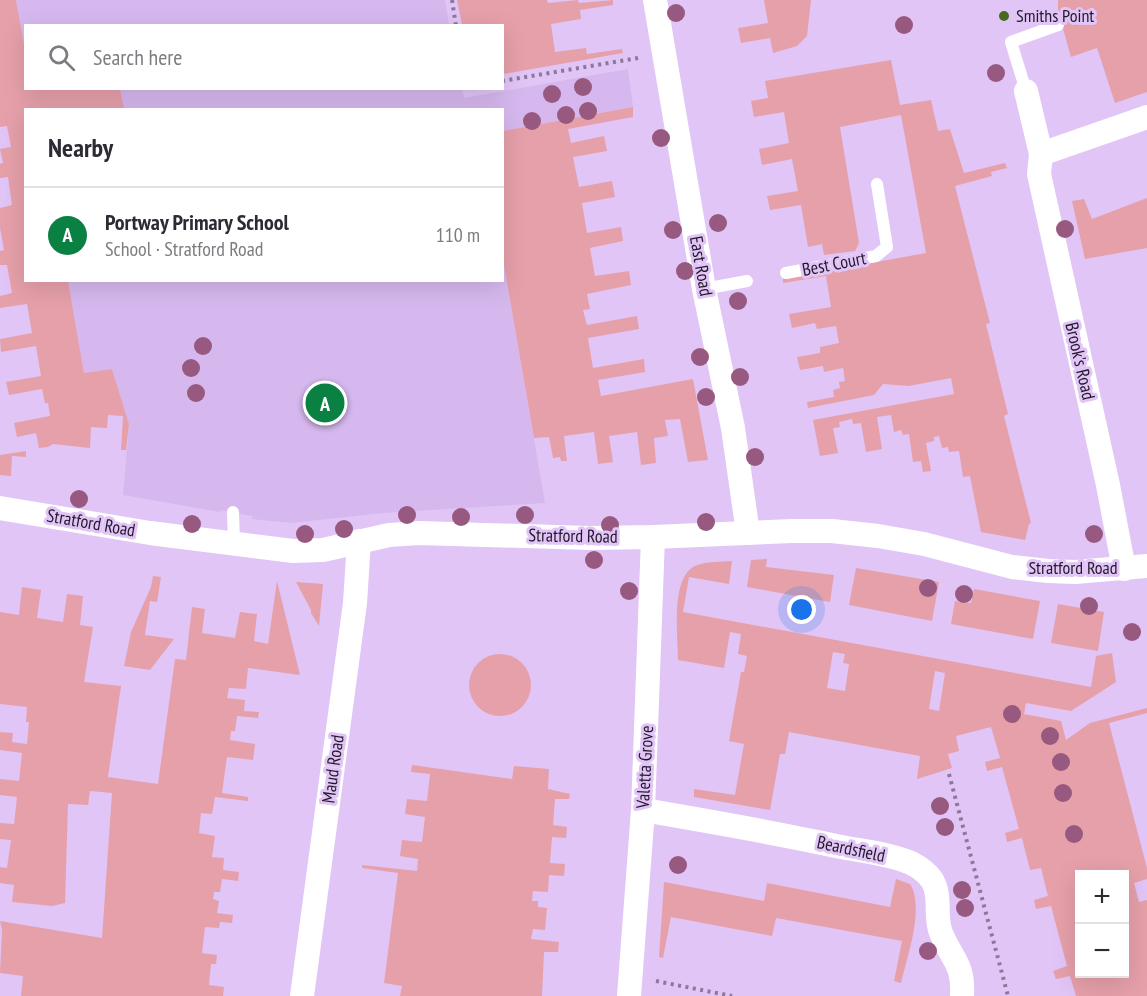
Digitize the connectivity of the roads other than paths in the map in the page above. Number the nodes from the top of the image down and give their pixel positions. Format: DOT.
graph roads {
  1 [pos="655,0"];
  2 [pos="1058,25"];
  3 [pos="1031,92"];
  4 [pos="1147,117"];
  5 [pos="1041,154"];
  6 [pos="877,184"];
  7 [pos="786,273"];
  8 [pos="747,281"];
  9 [pos="704,289"];
  10 [pos="0,507"];
  11 [pos="233,512"];
  12 [pos="748,533"];
  13 [pos="653,537"];
  14 [pos="360,541"];
  15 [pos="234,544"];
  16 [pos="1135,568"];
  17 [pos="643,810"];
  18 [pos="630,986"];
  19 [pos="302,996"];
  20 [pos="962,996"];
  1 -- 9 [label="street, East Road"];
  2 -- 3 [label="lane"];
  3 -- 5 [label="street, Brook's Road"];
  4 -- 5 [label="street"];
  5 -- 16 [label="street, Brook's Road"];
  6 -- 7 [label="lane, Best Court"];
  8 -- 9 [label="lane"];
  9 -- 12 [label="street, East Road"];
  10 -- 15 [label="street, Stratford Road"];
  11 -- 15 [label="lane"];
  12 -- 13 [label="street, Stratford Road"];
  12 -- 16 [label="street, Stratford Road"];
  13 -- 14 [label="street, Stratford Road"];
  13 -- 17 [label="street, Valetta Grove"];
  14 -- 15 [label="street, Stratford Road"];
  14 -- 19 [label="street, Maud Road"];
  17 -- 18 [label="street, Valetta Grove"];
  17 -- 20 [label="street, Beardsfield"];
}
